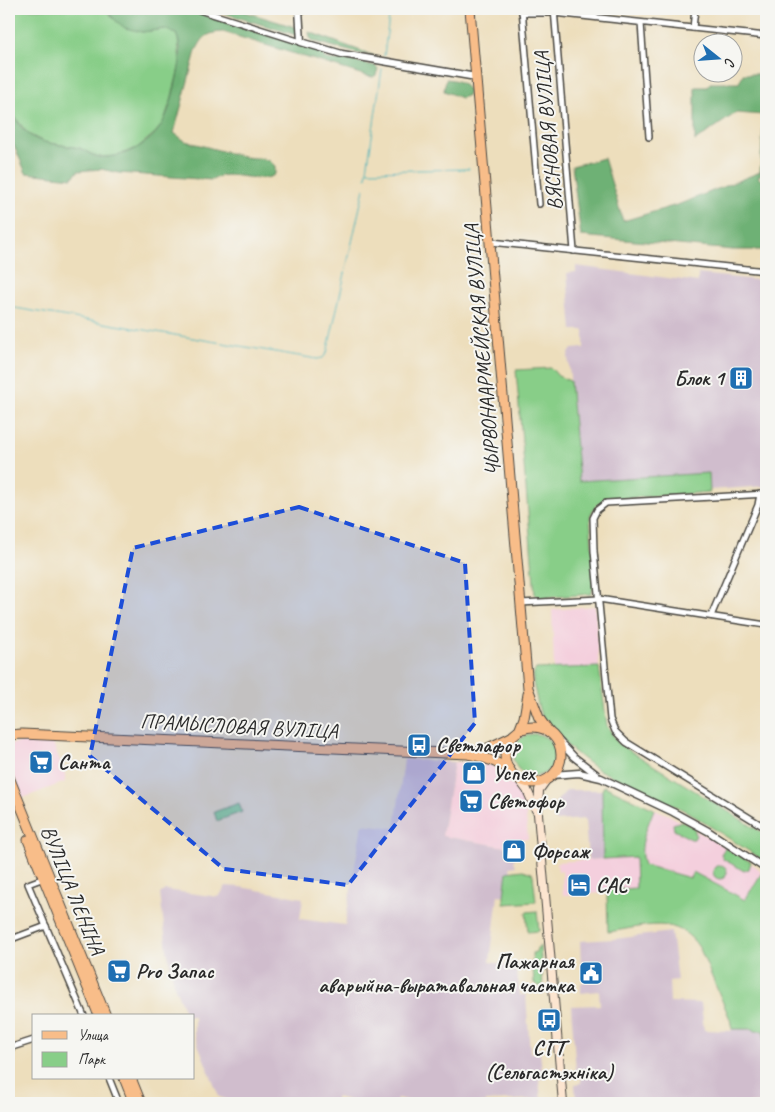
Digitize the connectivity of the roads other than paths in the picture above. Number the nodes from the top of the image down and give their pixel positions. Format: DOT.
graph roads {
  1 [pos="196,9"];
  2 [pos="300,9"];
  3 [pos="470,9"];
  4 [pos="695,9"];
  5 [pos="522,11"];
  6 [pos="554,11"];
  7 [pos="641,23"];
  8 [pos="693,28"];
  9 [pos="766,36"];
  10 [pos="301,42"];
  11 [pos="476,77"];
  12 [pos="649,137"];
  13 [pos="539,204"];
  14 [pos="491,242"];
  15 [pos="574,251"];
  16 [pos="766,271"];
  17 [pos="760,494"];
  18 [pos="766,494"];
  19 [pos="599,599"];
  20 [pos="520,604"];
  21 [pos="711,616"];
  22 [pos="766,625"];
  23 [pos="528,688"];
  24 [pos="549,732"];
  25 [pos="515,734"];
  26 [pos="10,735"];
  27 [pos="557,739"];
  28 [pos="468,754"];
  29 [pos="510,770"];
  30 [pos="9,777"];
  31 [pos="518,778"];
  32 [pos="549,778"];
  33 [pos="601,778"];
  34 [pos="9,792"];
  35 [pos="538,814"];
  36 [pos="766,828"];
  37 [pos="766,869"];
  38 [pos="46,877"];
  39 [pos="46,926"];
  40 [pos="9,940"];
  41 [pos="83,1014"];
  42 [pos="97,1014"];
  43 [pos="105,1014"];
  44 [pos="32,1041"];
  45 [pos="9,1048"];
  46 [pos="110,1080"];
  47 [pos="125,1080"];
  48 [pos="132,1080"];
  49 [pos="119,1103"];
  50 [pos="134,1103"];
  51 [pos="141,1103"];
  52 [pos="563,1103"];
  1 -- 10 [label="street"];
  2 -- 10 [label="street"];
  3 -- 11 [label="main road, ЧЫРВОНААРМЕЙСКАЯ ВУЛІЦА"];
  4 -- 8 [label="street"];
  5 -- 6 [label="street"];
  5 -- 13 [label="street"];
  6 -- 7 [label="street"];
  6 -- 15 [label="street, ВЯСНОВАЯ ВУЛІЦА"];
  7 -- 8 [label="street"];
  7 -- 12 [label="street"];
  8 -- 9 [label="street"];
  10 -- 11 [label="street"];
  11 -- 14 [label="main road, ЧЫРВОНААРМЕЙСКАЯ ВУЛІЦА"];
  14 -- 15 [label="street"];
  14 -- 20 [label="main road, ЧЫРВОНААРМЕЙСКАЯ ВУЛІЦА"];
  15 -- 16 [label="street"];
  17 -- 18 [label="street"];
  17 -- 19 [label="street"];
  17 -- 21 [label="street"];
  19 -- 20 [label="street"];
  19 -- 21 [label="street"];
  19 -- 36 [label="street"];
  20 -- 23 [label="main road, ЧЫРВОНААРМЕЙСКАЯ ВУЛІЦА"];
  21 -- 22 [label="street"];
  23 -- 24 [label="main road, ЧЫРВОНААРМЕЙСКАЯ ВУЛІЦА"];
  23 -- 25 [label="main road, ЧЫРВОНААРМЕЙСКАЯ ВУЛІЦА"];
  24 -- 25 [label="main road"];
  24 -- 27 [label="main road"];
  25 -- 28 [label="main road, ПРАМЫСЛОВАЯ ВУЛІЦА"];
  25 -- 29 [label="main road"];
  26 -- 28 [label="main road, ПРАМЫСЛОВАЯ ВУЛІЦА"];
  27 -- 32 [label="main road"];
  27 -- 33 [label="street"];
  28 -- 29 [label="main road, ПРАМЫСЛОВАЯ ВУЛІЦА"];
  29 -- 31 [label="main road"];
  30 -- 38 [label="main road, ВУЛІЦА ЛЕНІНА"];
  31 -- 32 [label="main road"];
  31 -- 35 [label="main road"];
  32 -- 33 [label="street"];
  32 -- 35 [label="main road"];
  33 -- 37 [label="street"];
  34 -- 38 [label="main road, ВУЛІЦА ЛЕНІНА"];
  35 -- 52 [label="main road"];
  38 -- 39 [label="street"];
  38 -- 42 [label="main road, ВУЛІЦА ЛЕНІНА"];
  38 -- 43 [label="main road, ВУЛІЦА ЛЕНІНА"];
  39 -- 40 [label="street"];
  39 -- 41 [label="street"];
  44 -- 45 [label="street"];
  46 -- 49 [label="street"];
  47 -- 50 [label="main road"];
  48 -- 51 [label="main road"];
}
